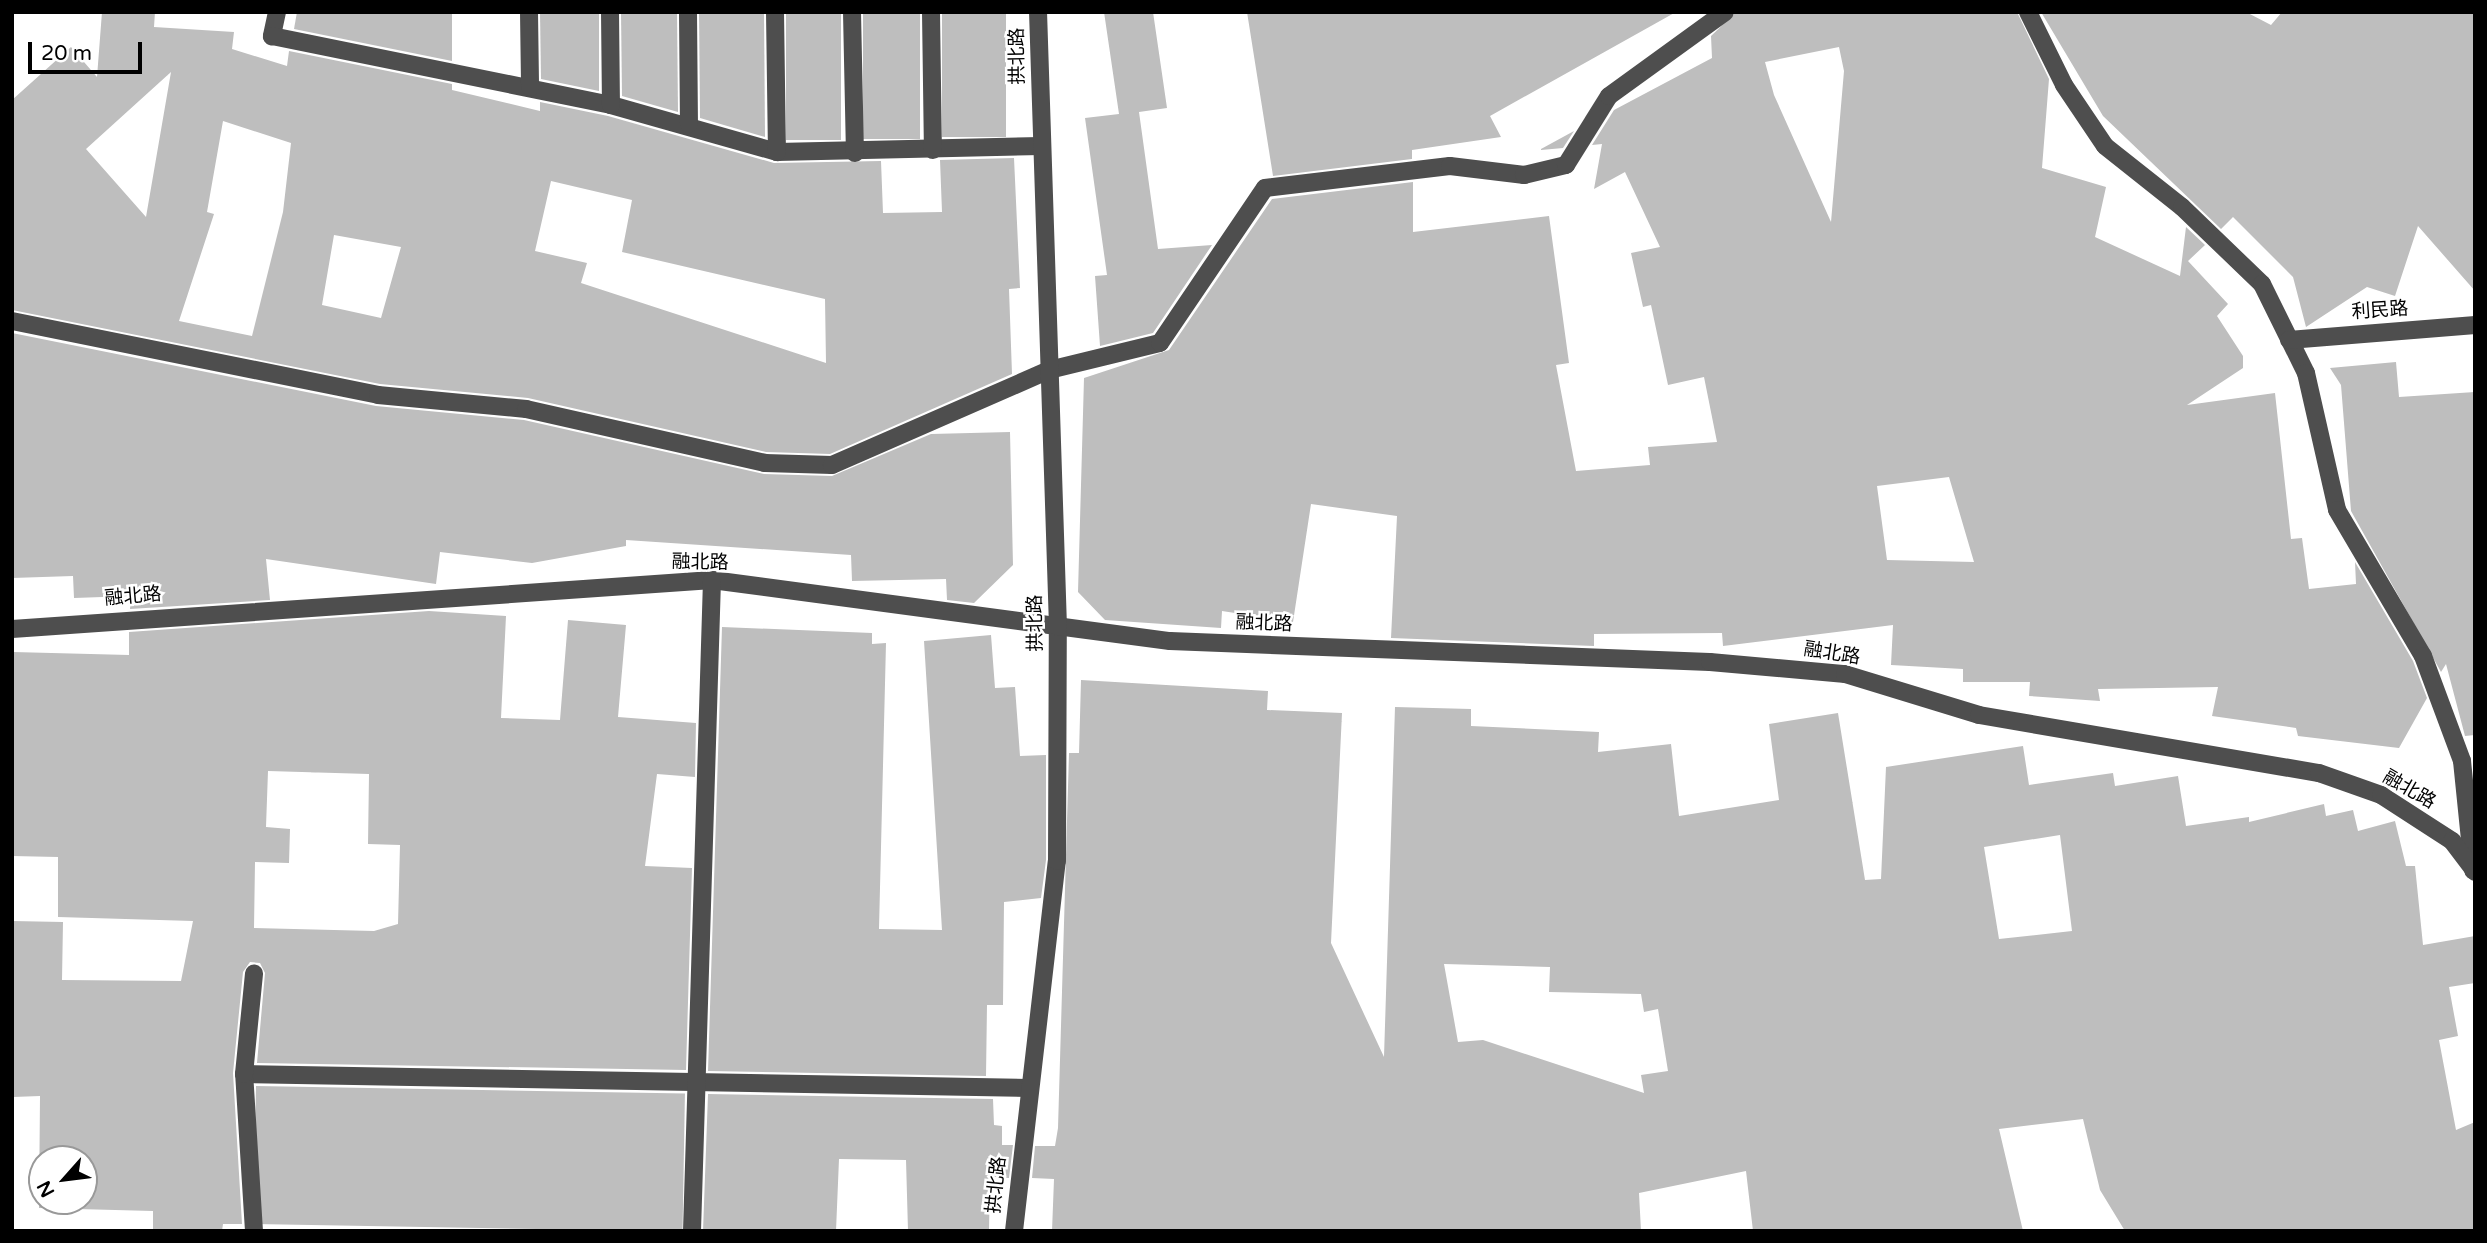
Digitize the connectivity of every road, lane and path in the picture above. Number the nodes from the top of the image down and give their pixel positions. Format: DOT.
graph roads {
  1 [pos="277,12"];
  2 [pos="529,12"];
  3 [pos="610,12"];
  4 [pos="688,12"];
  5 [pos="775,12"];
  6 [pos="852,12"];
  7 [pos="931,12"];
  8 [pos="1038,12"];
  9 [pos="1725,12"];
  10 [pos="2028,12"];
  11 [pos="530,86"];
  12 [pos="611,105"];
  13 [pos="689,124"];
  14 [pos="1041,146"];
  15 [pos="933,150"];
  16 [pos="777,152"];
  17 [pos="855,153"];
  18 [pos="12,321"];
  19 [pos="2475,325"];
  20 [pos="2289,340"];
  21 [pos="1049,370"];
  22 [pos="712,580"];
  23 [pos="1058,627"];
  24 [pos="12,629"];
  25 [pos="2474,871"];
  26 [pos="254,973"];
  27 [pos="244,1074"];
  28 [pos="696,1081"];
  29 [pos="1029,1088"];
  30 [pos="254,1231"];
  31 [pos="692,1231"];
  32 [pos="1014,1231"];
  1 -- 11 [label="street"];
  2 -- 11 [label="street"];
  3 -- 12 [label="street"];
  4 -- 13 [label="street"];
  5 -- 16 [label="street"];
  6 -- 17 [label="street"];
  7 -- 15 [label="street"];
  8 -- 14 [label="street, 拱北路"];
  9 -- 21 [label="street"];
  10 -- 20 [label="street"];
  11 -- 12 [label="street"];
  12 -- 13 [label="street"];
  13 -- 16 [label="street"];
  14 -- 15 [label="street"];
  14 -- 21 [label="street, 拱北路"];
  15 -- 17 [label="street"];
  16 -- 17 [label="street"];
  18 -- 21 [label="street"];
  19 -- 20 [label="street, 利民路"];
  20 -- 25 [label="street"];
  21 -- 23 [label="street, 拱北路"];
  22 -- 23 [label="street, 融北路"];
  22 -- 24 [label="street, 融北路"];
  22 -- 28 [label="street"];
  23 -- 25 [label="street, 融北路"];
  23 -- 29 [label="street, 拱北路"];
  26 -- 27 [label="street"];
  27 -- 28 [label="street"];
  27 -- 30 [label="street"];
  28 -- 29 [label="street"];
  28 -- 31 [label="street"];
  29 -- 32 [label="street, 拱北路"];
}
